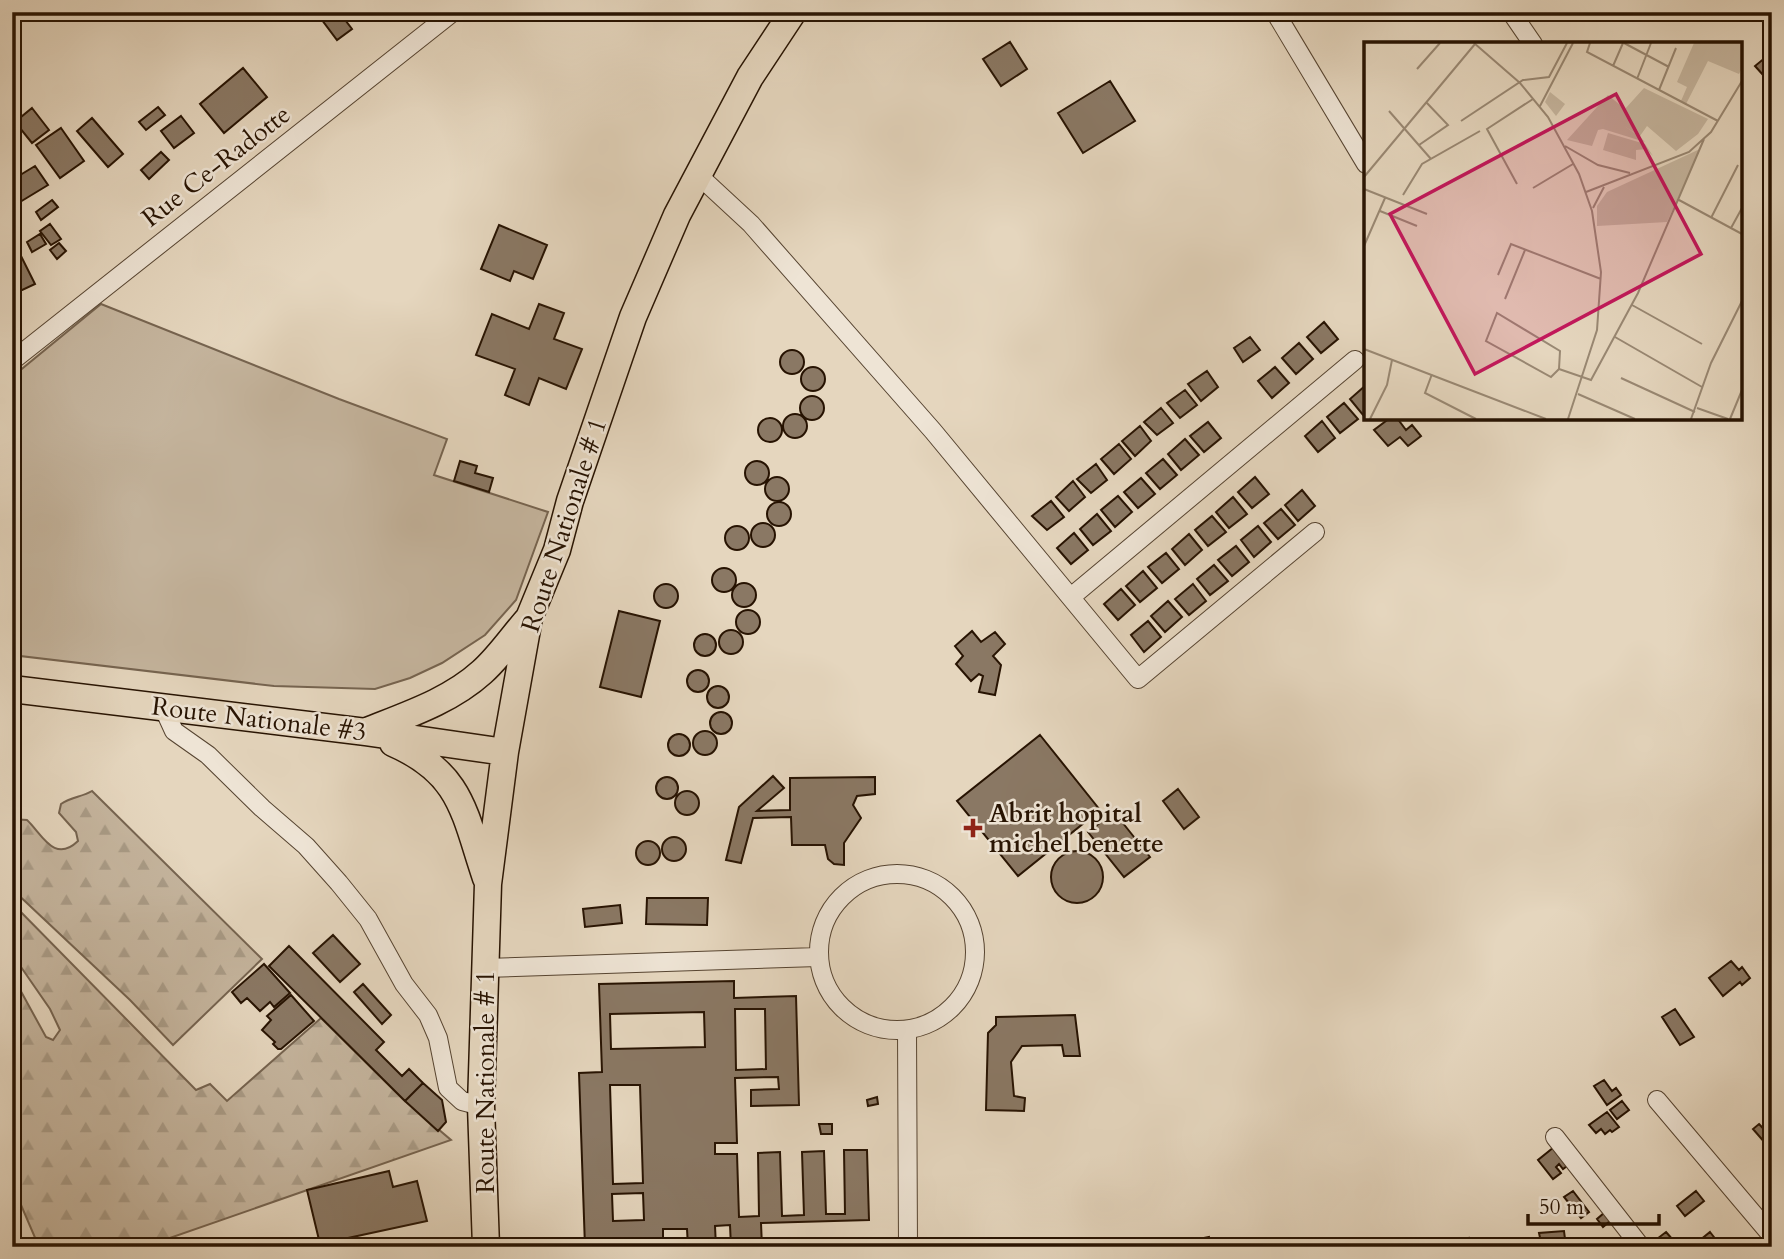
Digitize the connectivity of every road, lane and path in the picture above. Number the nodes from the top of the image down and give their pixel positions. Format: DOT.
graph roads {
  1 [pos="453,12"];
  2 [pos="793,12"];
  3 [pos="1275,12"];
  4 [pos="1511,12"];
  5 [pos="1532,42"];
  6 [pos="1364,161"];
  7 [pos="697,174"];
  8 [pos="1355,359"];
  9 [pos="12,361"];
  10 [pos="1315,532"];
  11 [pos="1071,597"];
  12 [pos="529,618"];
  13 [pos="12,689"];
  14 [pos="163,707"];
  15 [pos="366,732"];
  16 [pos="505,752"];
  17 [pos="488,884"];
  18 [pos="818,957"];
  19 [pos="485,968"];
  20 [pos="908,1030"];
  21 [pos="1657,1100"];
  22 [pos="481,1107"];
  23 [pos="1555,1137"];
  24 [pos="1772,1236"];
  25 [pos="486,1247"];
  26 [pos="908,1247"];
  27 [pos="1641,1247"];
  1 -- 9 [label="street, Rue Ce-Radotte"];
  2 -- 7 [label="main road, Route Nationale # 1"];
  3 -- 6 [label="street"];
  4 -- 5 [label="street"];
  7 -- 11 [label="street"];
  7 -- 12 [label="main road, Route Nationale # 1"];
  8 -- 11 [label="street"];
  10 -- 11 [label="street"];
  12 -- 15 [label="main road"];
  12 -- 16 [label="main road, Route Nationale # 1"];
  13 -- 14 [label="main road, Route Nationale #3"];
  14 -- 15 [label="main road, Route Nationale #3"];
  14 -- 22 [label="street"];
  15 -- 16 [label="main road, Route Nationale #3"];
  15 -- 17 [label="main road"];
  16 -- 17 [label="main road, Route Nationale # 1"];
  17 -- 19 [label="main road, Route Nationale # 1"];
  18 -- 19 [label="street"];
  18 -- 20 [label="street"];
  18 -- 20 [label="street"];
  19 -- 22 [label="main road, Route Nationale # 1"];
  20 -- 26 [label="street"];
  21 -- 24 [label="street"];
  22 -- 25 [label="main road, Route Nationale # 1"];
  23 -- 27 [label="street"];
}
